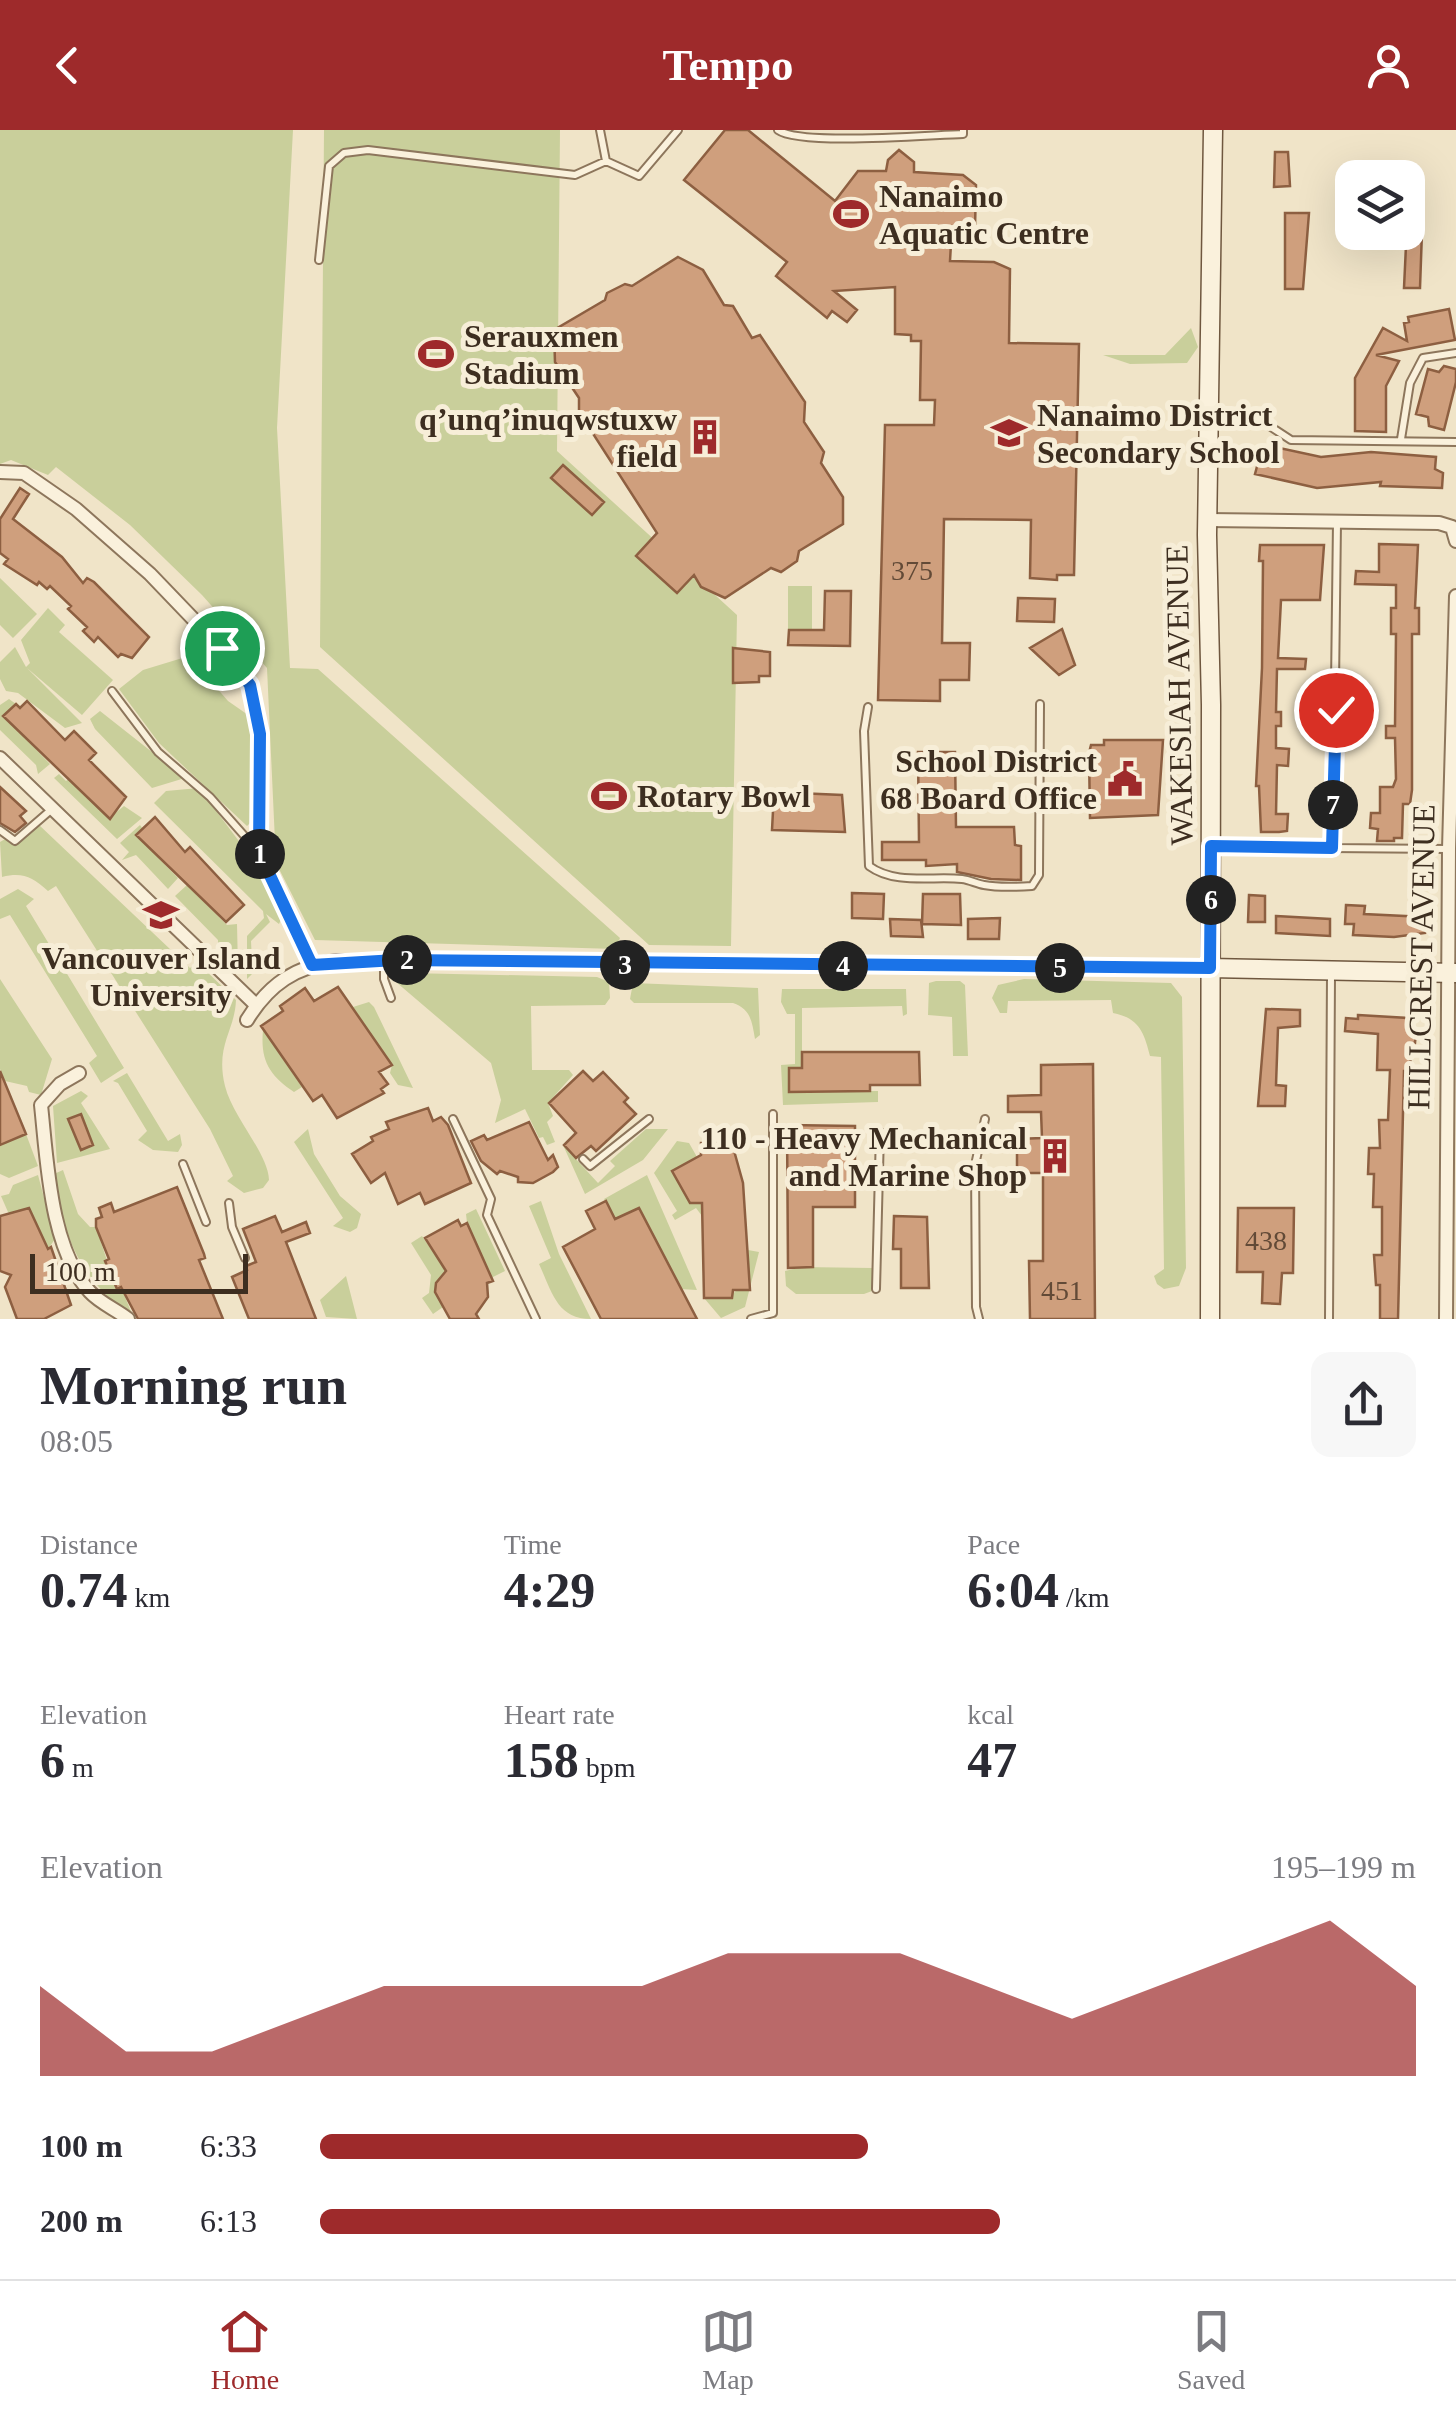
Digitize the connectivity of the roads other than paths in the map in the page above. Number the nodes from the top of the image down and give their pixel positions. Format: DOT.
graph roads {
  1 [pos="600,130"];
  2 [pos="678,130"];
  3 [pos="778,130"];
  4 [pos="963,130"];
  5 [pos="1213,130"];
  6 [pos="606,161"];
  7 [pos="319,260"];
  8 [pos="1456,353"];
  9 [pos="1268,425"];
  10 [pos="1401,439"];
  11 [pos="1456,442"];
  12 [pos="0,472"];
  13 [pos="1208,520"];
  14 [pos="1337,522"];
  15 [pos="1454,534"];
  16 [pos="1456,596"];
  17 [pos="112,691"];
  18 [pos="1040,704"];
  19 [pos="868,708"];
  20 [pos="0,758"];
  21 [pos="52,810"];
  22 [pos="0,830"];
  23 [pos="1211,846"];
  24 [pos="1332,848"];
  25 [pos="1449,849"];
  26 [pos="259,852"];
  27 [pos="384,960"];
  28 [pos="312,965"];
  29 [pos="1210,968"];
  30 [pos="1331,972"];
  31 [pos="1452,974"];
  32 [pos="391,998"];
  33 [pos="256,1005"];
  34 [pos="248,1020"];
  35 [pos="79,1073"];
  36 [pos="773,1114"];
  37 [pos="452,1119"];
  38 [pos="649,1119"];
  39 [pos="985,1119"];
  40 [pos="880,1132"];
  41 [pos="582,1159"];
  42 [pos="183,1164"];
  43 [pos="229,1203"];
  44 [pos="206,1222"];
  45 [pos="246,1258"];
  46 [pos="876,1289"];
  47 [pos="128,1319"];
  48 [pos="536,1319"];
  49 [pos="751,1319"];
  50 [pos="979,1319"];
  51 [pos="1210,1319"];
  52 [pos="1329,1319"];
  53 [pos="1446,1319"];
  1 -- 6 [label="lane"];
  2 -- 6 [label="lane"];
  3 -- 4 [label="lane"];
  5 -- 13 [label="main road, WAKESIAH AVENUE"];
  6 -- 7 [label="lane"];
  8 -- 10 [label="lane"];
  9 -- 10 [label="lane"];
  10 -- 11 [label="lane"];
  12 -- 26 [label="street"];
  13 -- 14 [label="street"];
  13 -- 23 [label="main road, WAKESIAH AVENUE"];
  14 -- 15 [label="street"];
  14 -- 24 [label="lane"];
  16 -- 25 [label="street, HILLCREST AVENUE"];
  17 -- 26 [label="lane"];
  18 -- 19 [label="lane"];
  20 -- 21 [label="street"];
  21 -- 22 [label="lane"];
  21 -- 33 [label="street"];
  23 -- 24 [label="lane"];
  23 -- 29 [label="main road, WAKESIAH AVENUE"];
  24 -- 25 [label="lane"];
  25 -- 31 [label="street, HILLCREST AVENUE"];
  26 -- 28 [label="street"];
  27 -- 28 [label="street"];
  27 -- 29 [label="street"];
  27 -- 32 [label="lane"];
  28 -- 33 [label="street"];
  29 -- 30 [label="main road"];
  29 -- 51 [label="main road, WAKESIAH AVENUE"];
  30 -- 31 [label="main road"];
  30 -- 52 [label="lane"];
  31 -- 53 [label="street, HILLCREST AVENUE"];
  33 -- 34 [label="street"];
  35 -- 47 [label="street"];
  36 -- 49 [label="lane"];
  37 -- 48 [label="lane"];
  38 -- 41 [label="lane"];
  39 -- 50 [label="lane"];
  40 -- 46 [label="lane"];
  42 -- 44 [label="lane"];
  43 -- 45 [label="lane"];
}
